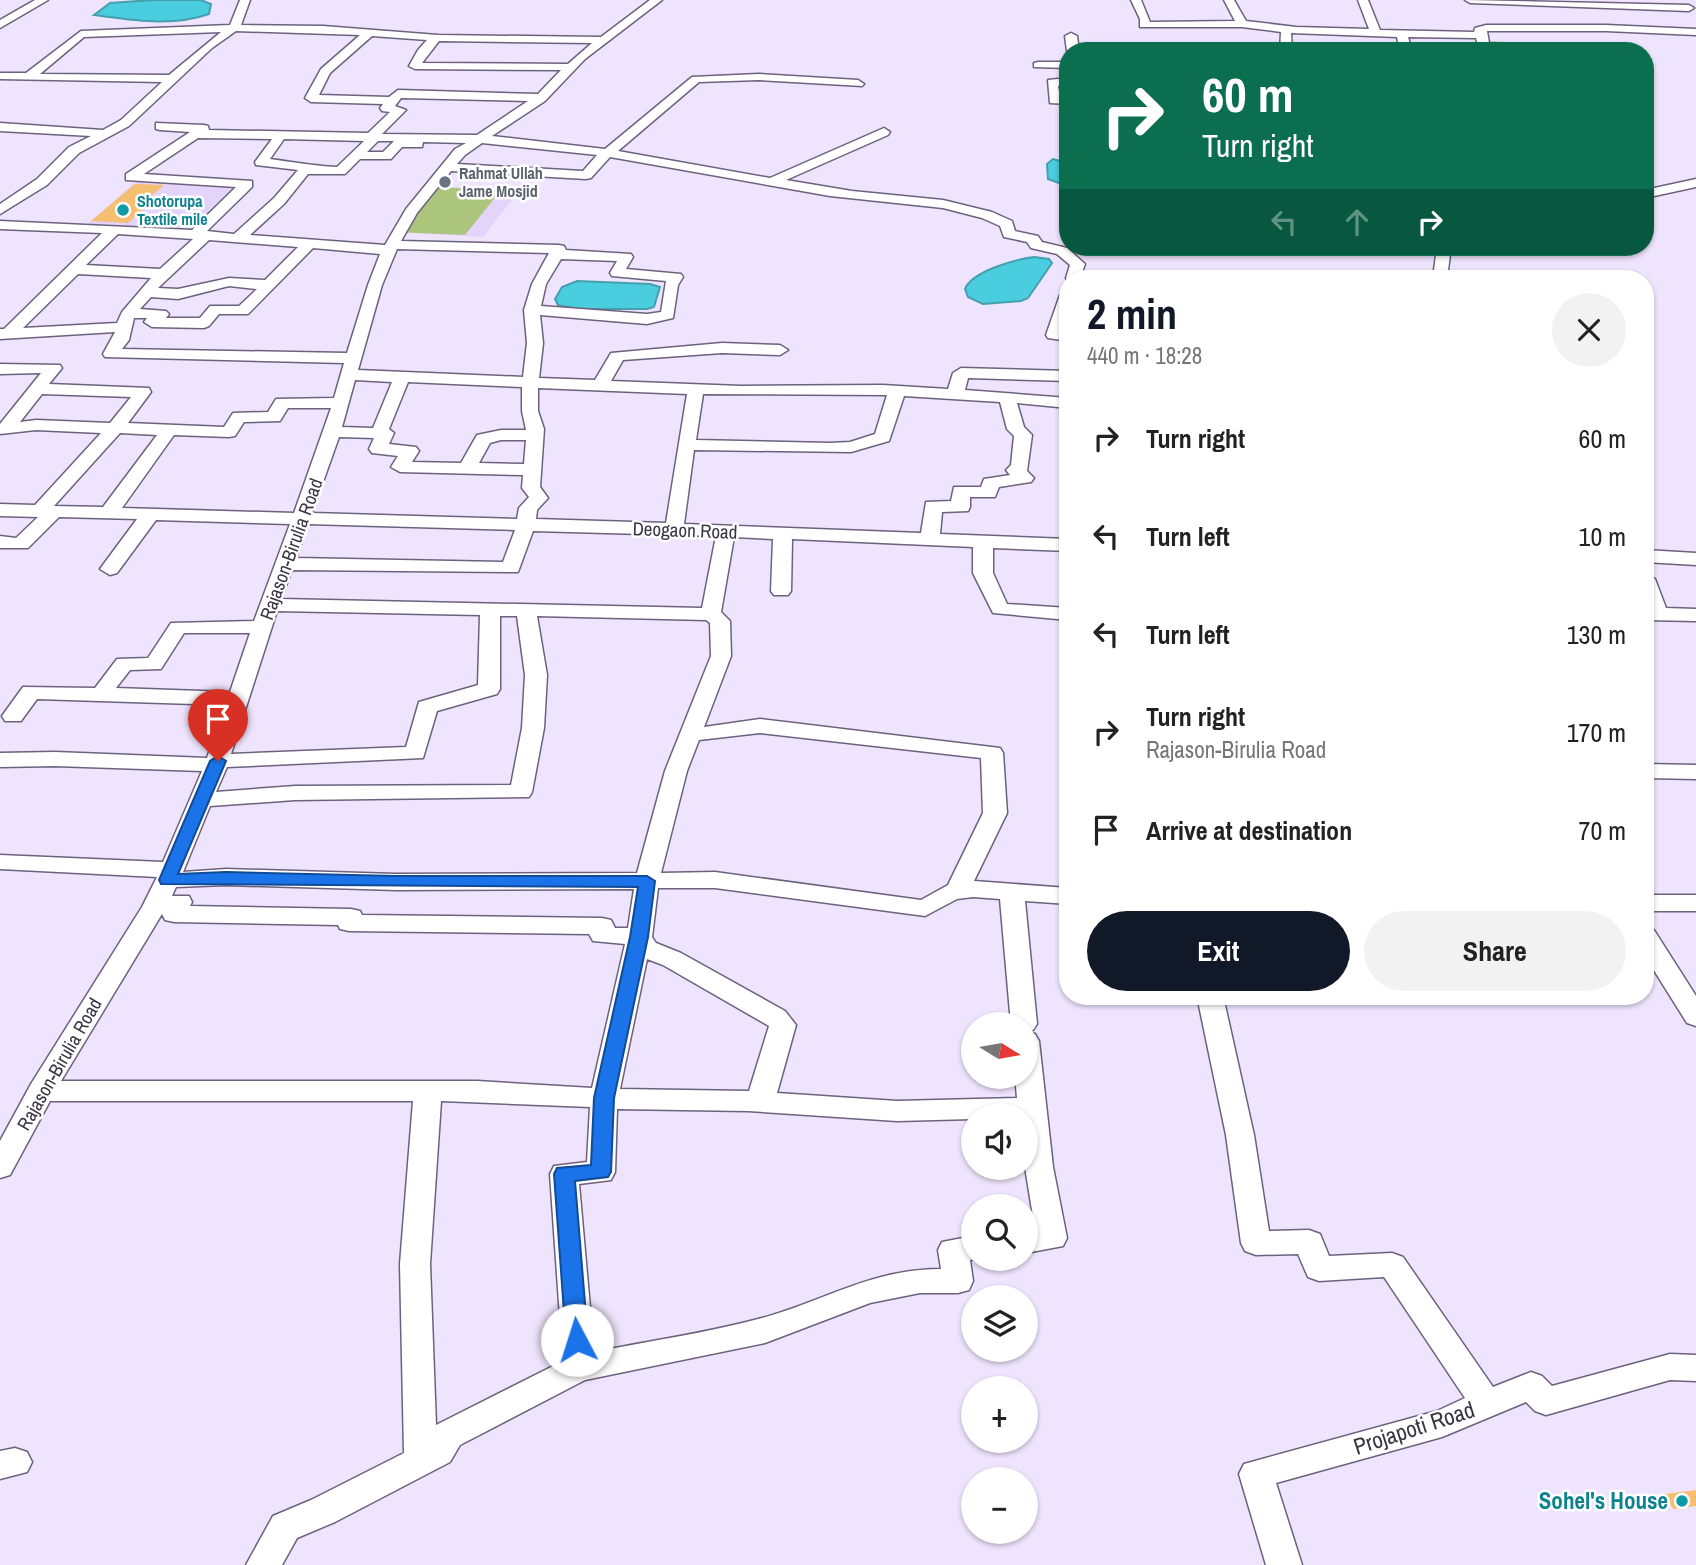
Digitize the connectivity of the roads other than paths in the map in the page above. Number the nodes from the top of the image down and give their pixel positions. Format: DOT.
graph roads {
  1 [pos="43,0"];
  2 [pos="245,0"];
  3 [pos="657,0"];
  4 [pos="1136,0"];
  5 [pos="1363,0"];
  6 [pos="1470,0"];
  7 [pos="1532,2"];
  8 [pos="1629,3"];
  9 [pos="1229,8"];
  10 [pos="1689,8"];
  11 [pos="1192,12"];
  12 [pos="271,17"];
  13 [pos="1144,17"];
  14 [pos="1242,24"];
  15 [pos="0,25"];
  16 [pos="233,29"];
  17 [pos="290,29"];
  18 [pos="1286,29"];
  19 [pos="1696,32"];
  20 [pos="369,33"];
  21 [pos="1376,33"];
  22 [pos="1402,34"];
  23 [pos="1481,35"];
  24 [pos="1071,36"];
  25 [pos="436,38"];
  26 [pos="602,40"];
  27 [pos="1072,42"];
  28 [pos="1286,42"];
  29 [pos="1404,42"];
  30 [pos="1483,42"];
  31 [pos="581,57"];
  32 [pos="500,65"];
  33 [pos="1038,65"];
  34 [pos="1059,65"];
  35 [pos="415,66"];
  36 [pos="569,67"];
  37 [pos="0,76"];
  38 [pos="29,77"];
  39 [pos="170,79"];
  40 [pos="409,79"];
  41 [pos="450,82"];
  42 [pos="1059,82"];
  43 [pos="858,84"];
  44 [pos="546,88"];
  45 [pos="395,98"];
  46 [pos="1059,100"];
  47 [pos="160,126"];
  48 [pos="0,127"];
  49 [pos="884,132"];
  50 [pos="103,134"];
  51 [pos="195,134"];
  52 [pos="282,134"];
  53 [pos="374,136"];
  54 [pos="430,138"];
  55 [pos="478,139"];
  56 [pos="606,154"];
  57 [pos="356,155"];
  58 [pos="447,167"];
  59 [pos="304,170"];
  60 [pos="771,182"];
  61 [pos="1696,183"];
  62 [pos="1654,192"];
  63 [pos="0,210"];
  64 [pos="0,225"];
  65 [pos="114,230"];
  66 [pos="201,235"];
  67 [pos="239,237"];
  68 [pos="310,243"];
  69 [pos="390,248"];
  70 [pos="1059,250"];
  71 [pos="556,254"];
  72 [pos="1068,256"];
  73 [pos="74,269"];
  74 [pos="1076,270"];
  75 [pos="164,274"];
  76 [pos="269,285"];
  77 [pos="147,292"];
  78 [pos="531,310"];
  79 [pos="126,320"];
  80 [pos="1059,321"];
  81 [pos="204,323"];
  82 [pos="4,334"];
  83 [pos="1059,335"];
  84 [pos="780,350"];
  85 [pos="178,355"];
  86 [pos="353,366"];
  87 [pos="0,369"];
  88 [pos="1059,376"];
  89 [pos="402,377"];
  90 [pos="530,384"];
  91 [pos="600,386"];
  92 [pos="38,389"];
  93 [pos="696,389"];
  94 [pos="897,391"];
  95 [pos="956,394"];
  96 [pos="1007,397"];
  97 [pos="1059,402"];
  98 [pos="342,403"];
  99 [pos="116,428"];
  100 [pos="2,429"];
  101 [pos="170,429"];
  102 [pos="332,432"];
  103 [pos="379,433"];
  104 [pos="535,435"];
  105 [pos="686,445"];
  106 [pos="467,468"];
  107 [pos="533,470"];
  108 [pos="0,510"];
  109 [pos="46,512"];
  110 [pos="108,514"];
  111 [pos="149,516"];
  112 [pos="302,520"];
  113 [pos="526,525"];
  114 [pos="674,529"];
  115 [pos="726,531"];
  116 [pos="783,535"];
  117 [pos="930,541"];
  118 [pos="0,542"];
  119 [pos="983,543"];
  120 [pos="1059,544"];
  121 [pos="1654,557"];
  122 [pos="1696,559"];
  123 [pos="284,564"];
  124 [pos="110,569"];
  125 [pos="781,591"];
  126 [pos="490,611"];
  127 [pos="526,612"];
  128 [pos="1059,613"];
  129 [pos="710,614"];
  130 [pos="1654,614"];
  131 [pos="1696,615"];
  132 [pos="266,616"];
  133 [pos="101,695"];
  134 [pos="238,699"];
  135 [pos="13,716"];
  136 [pos="690,735"];
  137 [pos="0,760"];
  138 [pos="217,763"];
  139 [pos="1654,771"];
  140 [pos="1696,772"];
  141 [pos="201,800"];
  142 [pos="0,862"];
  143 [pos="170,875"];
  144 [pos="647,881"];
  145 [pos="957,891"];
  146 [pos="1012,892"];
  147 [pos="1059,895"];
  148 [pos="1654,902"];
  149 [pos="1696,903"];
  150 [pos="153,907"];
  151 [pos="639,937"];
  152 [pos="1654,950"];
  153 [pos="1212,1005"];
  154 [pos="1023,1012"];
  155 [pos="1696,1017"];
  156 [pos="41,1091"];
  157 [pos="429,1091"];
  158 [pos="604,1098"];
  159 [pos="760,1102"];
  160 [pos="961,1110"];
  161 [pos="0,1167"];
  162 [pos="1038,1167"];
  163 [pos="1038,1240"];
  164 [pos="961,1249"];
  165 [pos="579,1368"];
  166 [pos="1696,1368"];
  167 [pos="1487,1404"];
  168 [pos="421,1461"];
  169 [pos="264,1565"];
  170 [pos="1284,1565"];
  1 -- 15 [label="street"];
  2 -- 16 [label="street"];
  3 -- 26 [label="street, Rajason-Birulia Road"];
  4 -- 13 [label="street"];
  5 -- 21 [label="street"];
  6 -- 7 [label="street"];
  7 -- 8 [label="street"];
  8 -- 10 [label="street"];
  9 -- 14 [label="street"];
  11 -- 13 [label="street"];
  12 -- 17 [label="street"];
  13 -- 14 [label="street"];
  14 -- 18 [label="street"];
  16 -- 17 [label="street"];
  16 -- 38 [label="street"];
  16 -- 39 [label="street"];
  17 -- 20 [label="street"];
  18 -- 21 [label="street"];
  18 -- 28 [label="street"];
  19 -- 23 [label="street"];
  20 -- 25 [label="street"];
  20 -- 45 [label="street"];
  21 -- 22 [label="street"];
  22 -- 23 [label="street"];
  22 -- 29 [label="street"];
  23 -- 30 [label="street"];
  24 -- 27 [label="street"];
  25 -- 26 [label="street"];
  25 -- 35 [label="street"];
  26 -- 31 [label="street, Rajason-Birulia Road"];
  31 -- 32 [label="street"];
  31 -- 36 [label="street, Rajason-Birulia Road"];
  32 -- 35 [label="street"];
  32 -- 36 [label="street"];
  33 -- 34 [label="street"];
  35 -- 40 [label="street"];
  36 -- 44 [label="street, Rajason-Birulia Road"];
  37 -- 38 [label="street"];
  38 -- 39 [label="street"];
  39 -- 50 [label="street"];
  41 -- 45 [label="street"];
  42 -- 46 [label="street"];
  43 -- 56 [label="street"];
  44 -- 45 [label="street"];
  44 -- 55 [label="street, Rajason-Birulia Road"];
  45 -- 53 [label="street"];
  47 -- 51 [label="street"];
  48 -- 50 [label="street"];
  49 -- 60 [label="street"];
  50 -- 63 [label="street"];
  51 -- 52 [label="street"];
  51 -- 66 [label="street"];
  52 -- 53 [label="street"];
  52 -- 59 [label="street"];
  53 -- 54 [label="street"];
  53 -- 57 [label="street"];
  54 -- 55 [label="street"];
  54 -- 57 [label="street"];
  55 -- 56 [label="street"];
  55 -- 58 [label="street, Rajason-Birulia Road"];
  56 -- 58 [label="street"];
  56 -- 60 [label="street"];
  57 -- 59 [label="street"];
  58 -- 69 [label="street, Rajason-Birulia Road"];
  59 -- 67 [label="street"];
  60 -- 70 [label="street"];
  61 -- 62 [label="street"];
  64 -- 65 [label="street"];
  65 -- 66 [label="street"];
  65 -- 73 [label="street"];
  66 -- 67 [label="street"];
  66 -- 75 [label="street"];
  67 -- 68 [label="street"];
  68 -- 69 [label="street"];
  68 -- 76 [label="street"];
  69 -- 71 [label="street"];
  69 -- 86 [label="street, Rajason-Birulia Road"];
  71 -- 78 [label="street"];
  71 -- 78 [label="street"];
  72 -- 74 [label="street"];
  73 -- 75 [label="street"];
  73 -- 82 [label="street"];
  75 -- 77 [label="street"];
  76 -- 77 [label="street"];
  76 -- 81 [label="street"];
  77 -- 79 [label="street"];
  78 -- 90 [label="street"];
  79 -- 81 [label="street"];
  79 -- 82 [label="street"];
  79 -- 85 [label="street"];
  80 -- 83 [label="street"];
  81 -- 85 [label="street"];
  84 -- 91 [label="street"];
  85 -- 86 [label="street"];
  86 -- 89 [label="street"];
  86 -- 98 [label="street, Rajason-Birulia Road"];
  87 -- 92 [label="street"];
  88 -- 95 [label="street"];
  89 -- 90 [label="street"];
  89 -- 103 [label="street"];
  90 -- 91 [label="street"];
  90 -- 104 [label="street"];
  91 -- 93 [label="street"];
  92 -- 99 [label="street"];
  92 -- 100 [label="street"];
  93 -- 94 [label="street"];
  93 -- 105 [label="street"];
  94 -- 95 [label="street"];
  94 -- 105 [label="street"];
  95 -- 96 [label="street"];
  96 -- 97 [label="street"];
  96 -- 117 [label="street"];
  98 -- 101 [label="street"];
  98 -- 102 [label="street, Rajason-Birulia Road"];
  99 -- 100 [label="street"];
  99 -- 101 [label="street"];
  99 -- 109 [label="street"];
  101 -- 110 [label="street"];
  102 -- 103 [label="street"];
  102 -- 112 [label="street, Rajason-Birulia Road"];
  103 -- 106 [label="street"];
  104 -- 106 [label="street"];
  104 -- 107 [label="street"];
  105 -- 114 [label="street"];
  106 -- 107 [label="street"];
  107 -- 113 [label="street"];
  108 -- 109 [label="street, Deogaon Road"];
  109 -- 110 [label="street, Deogaon Road"];
  109 -- 118 [label="street"];
  110 -- 111 [label="street, Deogaon Road"];
  111 -- 112 [label="street, Deogaon Road"];
  111 -- 124 [label="street"];
  112 -- 113 [label="street, Deogaon Road"];
  112 -- 123 [label="street, Rajason-Birulia Road"];
  113 -- 114 [label="street, Deogaon Road"];
  113 -- 123 [label="street"];
  114 -- 115 [label="street, Deogaon Road"];
  115 -- 116 [label="street, Deogaon Road"];
  115 -- 129 [label="street"];
  116 -- 117 [label="street, Deogaon Road"];
  116 -- 125 [label="street"];
  117 -- 119 [label="street, Deogaon Road"];
  119 -- 120 [label="street, Deogaon Road"];
  119 -- 128 [label="street"];
  121 -- 122 [label="street"];
  123 -- 132 [label="street, Rajason-Birulia Road"];
  126 -- 127 [label="street"];
  126 -- 132 [label="street"];
  126 -- 138 [label="street"];
  127 -- 129 [label="street"];
  127 -- 141 [label="street"];
  129 -- 136 [label="street"];
  130 -- 131 [label="street"];
  132 -- 133 [label="street"];
  132 -- 134 [label="street, Rajason-Birulia Road"];
  133 -- 134 [label="street"];
  133 -- 135 [label="street"];
  134 -- 138 [label="street, Rajason-Birulia Road"];
  136 -- 144 [label="street"];
  136 -- 145 [label="street"];
  137 -- 138 [label="street"];
  138 -- 141 [label="street, Rajason-Birulia Road"];
  139 -- 140 [label="street"];
  141 -- 143 [label="street, Rajason-Birulia Road"];
  142 -- 143 [label="street"];
  143 -- 144 [label="street"];
  143 -- 150 [label="street, Rajason-Birulia Road"];
  144 -- 145 [label="street"];
  144 -- 151 [label="street"];
  145 -- 146 [label="street"];
  146 -- 147 [label="street"];
  146 -- 154 [label="street"];
  148 -- 149 [label="street"];
  150 -- 151 [label="street"];
  150 -- 156 [label="street, Rajason-Birulia Road"];
  151 -- 158 [label="street"];
  151 -- 159 [label="street"];
  152 -- 155 [label="street"];
  153 -- 167 [label="street"];
  156 -- 157 [label="street"];
  156 -- 161 [label="street, Rajason-Birulia Road"];
  157 -- 158 [label="street"];
  157 -- 168 [label="street"];
  158 -- 159 [label="street"];
  158 -- 165 [label="street"];
  159 -- 160 [label="street"];
  162 -- 163 [label="street"];
  164 -- 165 [label="street"];
  165 -- 168 [label="street"];
  166 -- 167 [label="street, Projapoti Road"];
  167 -- 170 [label="street, Projapoti Road"];
  168 -- 169 [label="street"];
}
